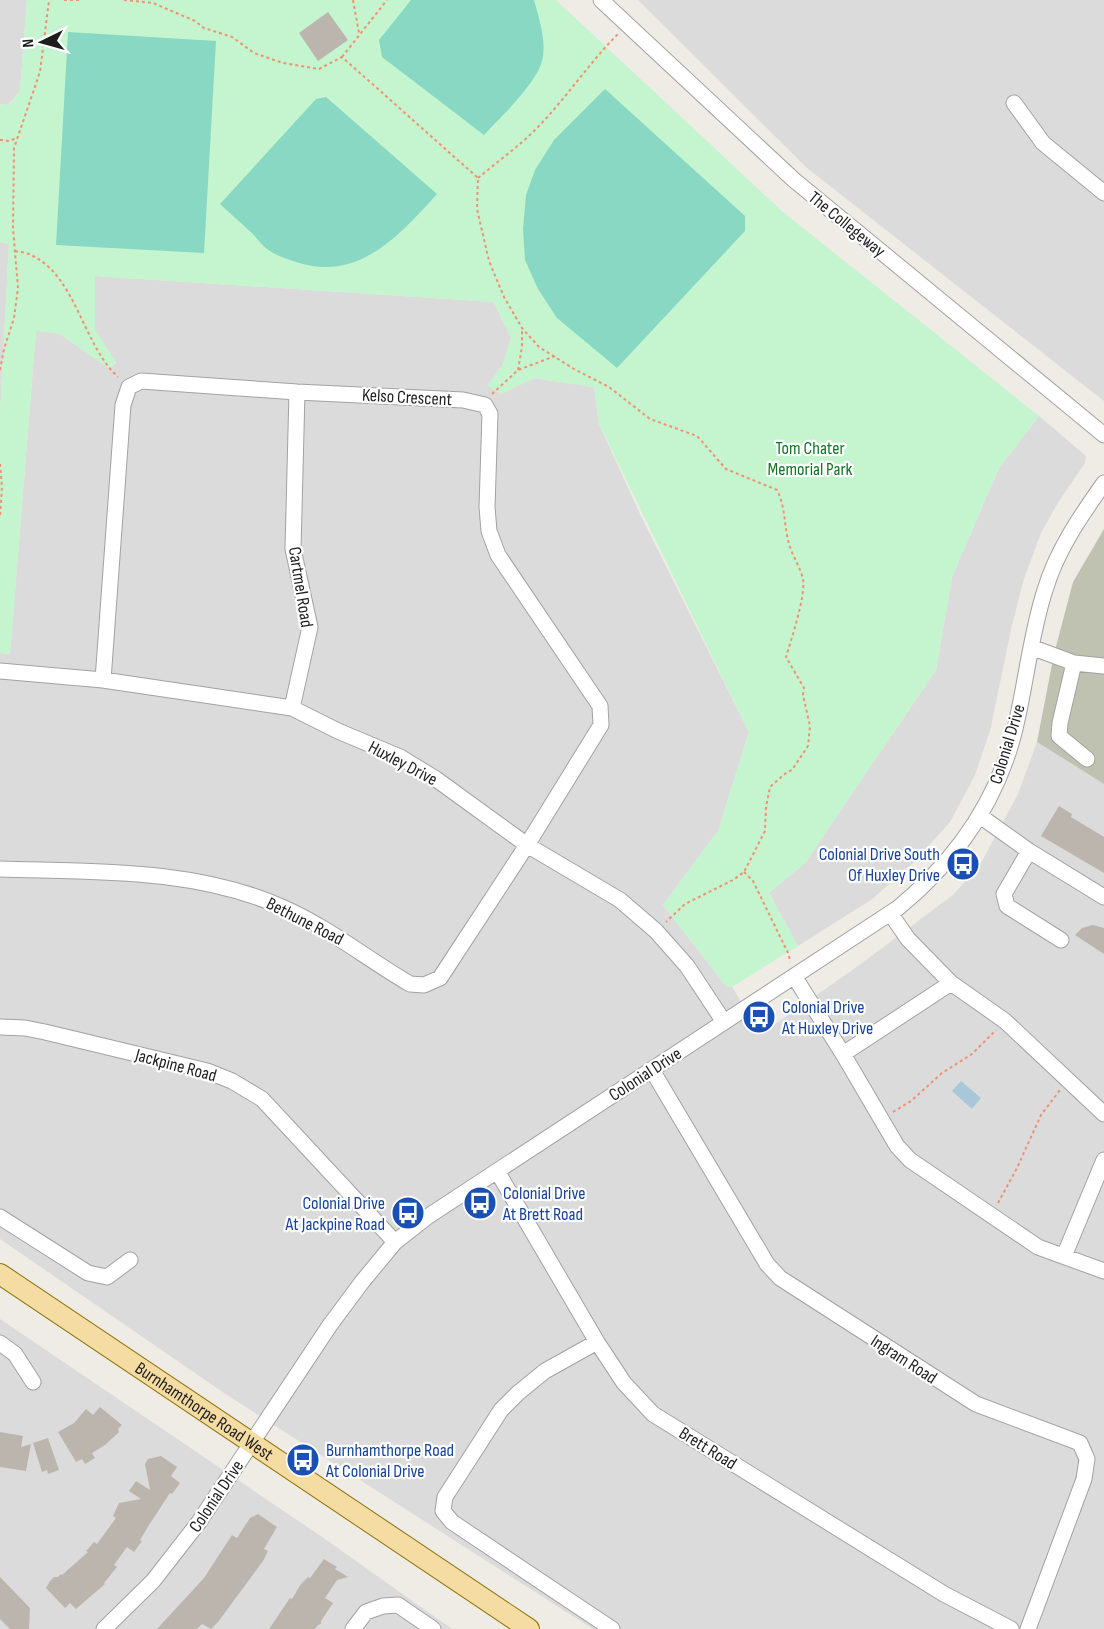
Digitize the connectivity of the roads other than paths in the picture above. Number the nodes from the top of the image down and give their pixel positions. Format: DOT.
graph roads {
  1 [pos="601,0"];
  2 [pos="1014,103"];
  3 [pos="1104,193"];
  4 [pos="297,392"];
  5 [pos="1104,435"];
  6 [pos="1104,483"];
  7 [pos="1031,647"];
  8 [pos="1074,663"];
  9 [pos="1104,666"];
  10 [pos="0,671"];
  11 [pos="103,680"];
  12 [pos="292,708"];
  13 [pos="1088,759"];
  14 [pos="980,816"];
  15 [pos="527,845"];
  16 [pos="1029,851"];
  17 [pos="0,868"];
  18 [pos="1104,897"];
  19 [pos="890,913"];
  20 [pos="1061,940"];
  21 [pos="794,976"];
  22 [pos="951,983"];
  23 [pos="724,1022"];
  24 [pos="0,1027"];
  25 [pos="843,1054"];
  26 [pos="652,1070"];
  27 [pos="1104,1114"];
  28 [pos="1104,1160"];
  29 [pos="497,1172"];
  30 [pos="0,1217"];
  31 [pos="395,1242"];
  32 [pos="1064,1256"];
  33 [pos="130,1260"];
  34 [pos="1104,1271"];
  35 [pos="0,1274"];
  36 [pos="597,1342"];
  37 [pos="0,1343"];
  38 [pos="33,1382"];
  39 [pos="252,1443"];
  40 [pos="104,1629"];
  41 [pos="354,1629"];
  42 [pos="433,1629"];
  43 [pos="529,1629"];
  44 [pos="612,1629"];
  45 [pos="1011,1629"];
  46 [pos="1028,1629"];
  1 -- 5 [label="street, The Collegeway"];
  2 -- 3 [label="street"];
  4 -- 11 [label="street, Kelso Crescent"];
  4 -- 12 [label="street, Cartmel Road"];
  4 -- 15 [label="street, Kelso Crescent"];
  6 -- 7 [label="street, Colonial Drive"];
  7 -- 8 [label="street"];
  7 -- 14 [label="street, Colonial Drive"];
  8 -- 9 [label="street"];
  8 -- 13 [label="street"];
  10 -- 11 [label="street, Huxley Drive"];
  11 -- 12 [label="street, Huxley Drive"];
  12 -- 15 [label="street, Huxley Drive"];
  14 -- 16 [label="street"];
  14 -- 19 [label="street, Colonial Drive"];
  15 -- 17 [label="street, Bethune Road"];
  15 -- 23 [label="street, Huxley Drive"];
  16 -- 18 [label="street"];
  16 -- 20 [label="street"];
  19 -- 21 [label="street, Colonial Drive"];
  19 -- 22 [label="street"];
  21 -- 23 [label="street, Colonial Drive"];
  21 -- 25 [label="street"];
  22 -- 25 [label="street"];
  22 -- 27 [label="street"];
  23 -- 26 [label="street, Colonial Drive"];
  24 -- 31 [label="street, Jackpine Road"];
  25 -- 32 [label="street"];
  26 -- 29 [label="street, Colonial Drive"];
  26 -- 46 [label="street, Ingram Road"];
  28 -- 32 [label="street"];
  29 -- 31 [label="street, Colonial Drive"];
  29 -- 36 [label="street, Brett Road"];
  30 -- 33 [label="street"];
  31 -- 39 [label="street, Colonial Drive"];
  32 -- 34 [label="street"];
  35 -- 39 [label="main road, Burnhamthorpe Road West"];
  36 -- 44 [label="street"];
  36 -- 45 [label="street, Brett Road"];
  37 -- 38 [label="street"];
  39 -- 40 [label="street, Colonial Drive"];
  39 -- 43 [label="main road, Burnhamthorpe Road West"];
  41 -- 42 [label="street"];
}
